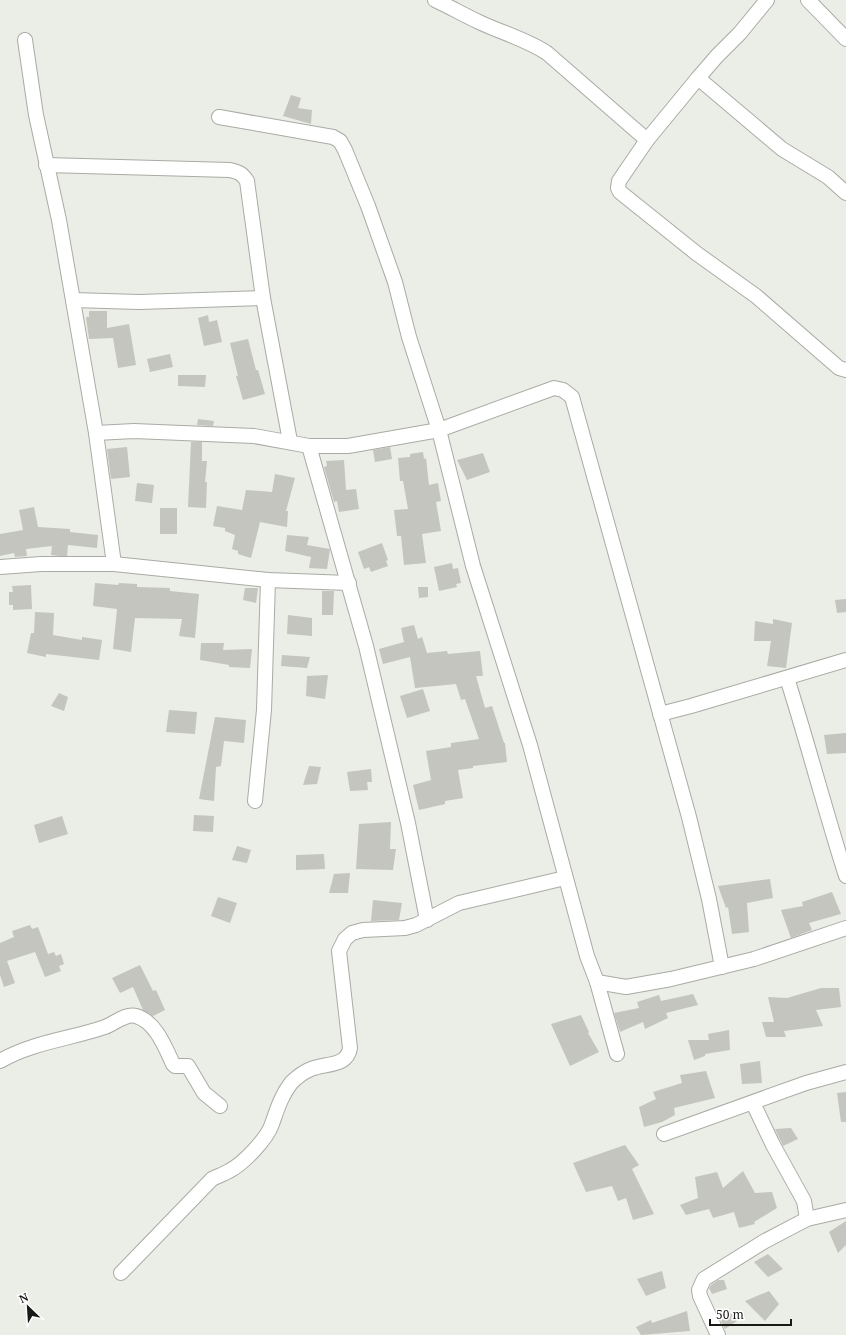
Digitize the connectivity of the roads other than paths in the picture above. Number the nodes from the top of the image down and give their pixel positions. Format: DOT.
graph roads {
  1 [pos="435,0"];
  2 [pos="767,0"];
  3 [pos="808,0"];
  4 [pos="846,39"];
  5 [pos="26,40"];
  6 [pos="698,78"];
  7 [pos="219,117"];
  8 [pos="647,140"];
  9 [pos="46,165"];
  10 [pos="846,193"];
  11 [pos="264,298"];
  12 [pos="73,300"];
  13 [pos="846,370"];
  14 [pos="439,430"];
  15 [pos="96,433"];
  16 [pos="290,441"];
  17 [pos="309,446"];
  18 [pos="114,564"];
  19 [pos="0,568"];
  20 [pos="268,580"];
  21 [pos="349,582"];
  22 [pos="846,660"];
  23 [pos="787,678"];
  24 [pos="660,714"];
  25 [pos="255,801"];
  26 [pos="846,876"];
  27 [pos="565,878"];
  28 [pos="426,920"];
  29 [pos="846,928"];
  30 [pos="722,968"];
  31 [pos="597,982"];
  32 [pos="617,1054"];
  33 [pos="0,1061"];
  34 [pos="846,1072"];
  35 [pos="753,1103"];
  36 [pos="220,1106"];
  37 [pos="664,1134"];
  38 [pos="846,1210"];
  39 [pos="807,1218"];
  40 [pos="121,1273"];
  41 [pos="718,1335"];
  1 -- 8 [label="street"];
  2 -- 6 [label="street"];
  3 -- 4 [label="street"];
  5 -- 9 [label="street"];
  6 -- 8 [label="street"];
  6 -- 10 [label="street"];
  7 -- 14 [label="street"];
  8 -- 13 [label="street"];
  9 -- 11 [label="street"];
  9 -- 12 [label="street"];
  11 -- 12 [label="street"];
  11 -- 16 [label="street"];
  12 -- 15 [label="street"];
  14 -- 17 [label="street"];
  14 -- 24 [label="street"];
  14 -- 27 [label="street"];
  15 -- 16 [label="street"];
  15 -- 18 [label="street"];
  16 -- 17 [label="street"];
  17 -- 21 [label="street"];
  18 -- 19 [label="street"];
  18 -- 20 [label="street"];
  20 -- 21 [label="street"];
  20 -- 25 [label="street"];
  21 -- 28 [label="street"];
  22 -- 23 [label="street"];
  23 -- 24 [label="street"];
  23 -- 26 [label="street"];
  24 -- 30 [label="street"];
  27 -- 28 [label="street"];
  27 -- 31 [label="street"];
  28 -- 40 [label="street"];
  29 -- 30 [label="street"];
  30 -- 31 [label="street"];
  31 -- 32 [label="street"];
  33 -- 36 [label="street"];
  34 -- 35 [label="street"];
  35 -- 37 [label="street"];
  35 -- 39 [label="street"];
  38 -- 39 [label="street"];
  39 -- 41 [label="street"];
}
